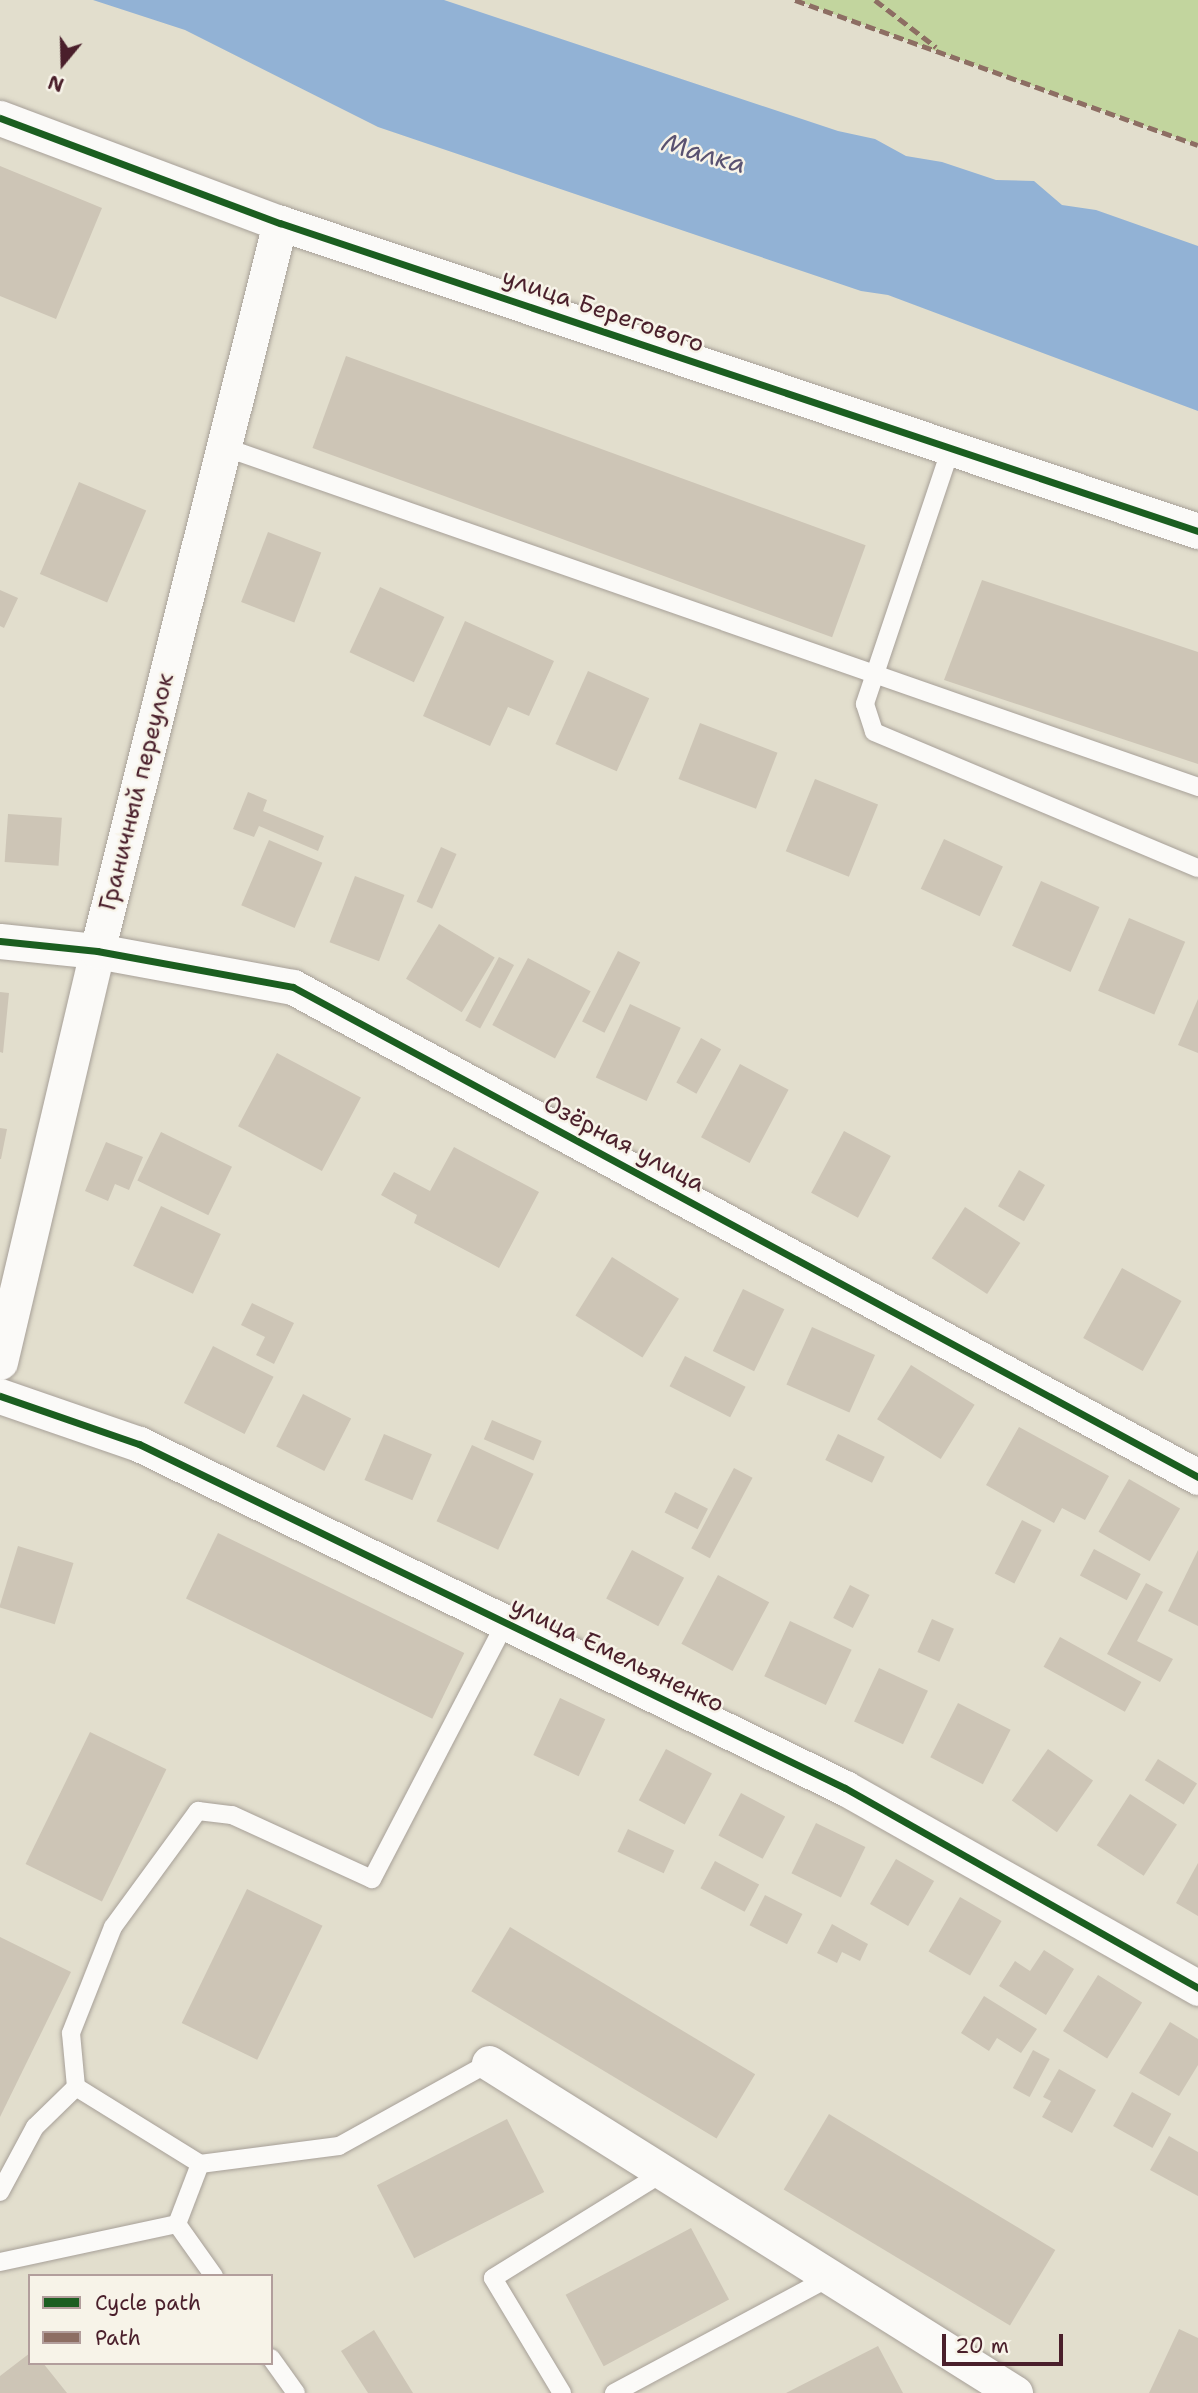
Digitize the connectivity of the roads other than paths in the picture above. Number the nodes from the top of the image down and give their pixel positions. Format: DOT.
graph roads {
  1 [pos="0,118"];
  2 [pos="280,223"];
  3 [pos="224,447"];
  4 [pos="951,448"];
  5 [pos="1198,531"];
  6 [pos="875,674"];
  7 [pos="1198,788"];
  8 [pos="1198,868"];
  9 [pos="0,941"];
  10 [pos="97,951"];
  11 [pos="0,1362"];
  12 [pos="0,1396"];
  13 [pos="1198,1477"];
  14 [pos="506,1622"];
  15 [pos="1198,1988"];
  16 [pos="489,2063"];
  17 [pos="76,2087"];
  18 [pos="200,2164"];
  19 [pos="664,2172"];
  20 [pos="0,2192"];
  21 [pos="177,2224"];
  22 [pos="0,2262"];
  23 [pos="213,2274"];
  24 [pos="830,2277"];
  25 [pos="273,2361"];
  26 [pos="296,2393"];
  27 [pos="562,2393"];
  28 [pos="614,2393"];
  29 [pos="1015,2393"];
  1 -- 2 [label="street, улица Берегового"];
  2 -- 3 [label="street, Граничный переулок"];
  2 -- 4 [label="street, улица Берегового"];
  3 -- 6 [label="lane"];
  3 -- 10 [label="street, Граничный переулок"];
  4 -- 5 [label="street, улица Берегового"];
  4 -- 6 [label="lane"];
  6 -- 7 [label="lane"];
  6 -- 8 [label="lane"];
  9 -- 10 [label="street, Озёрная улица"];
  10 -- 11 [label="street, Граничный переулок"];
  10 -- 13 [label="street, Озёрная улица"];
  12 -- 14 [label="street, улица Емельяненко"];
  14 -- 15 [label="street, улица Емельяненко"];
  14 -- 17 [label="lane"];
  16 -- 18 [label="lane"];
  16 -- 19 [label="street"];
  17 -- 18 [label="lane"];
  17 -- 20 [label="lane"];
  18 -- 21 [label="lane"];
  19 -- 24 [label="street"];
  19 -- 27 [label="lane"];
  21 -- 22 [label="lane"];
  21 -- 23 [label="lane"];
  24 -- 28 [label="lane"];
  24 -- 29 [label="street"];
  25 -- 26 [label="lane"];
}
